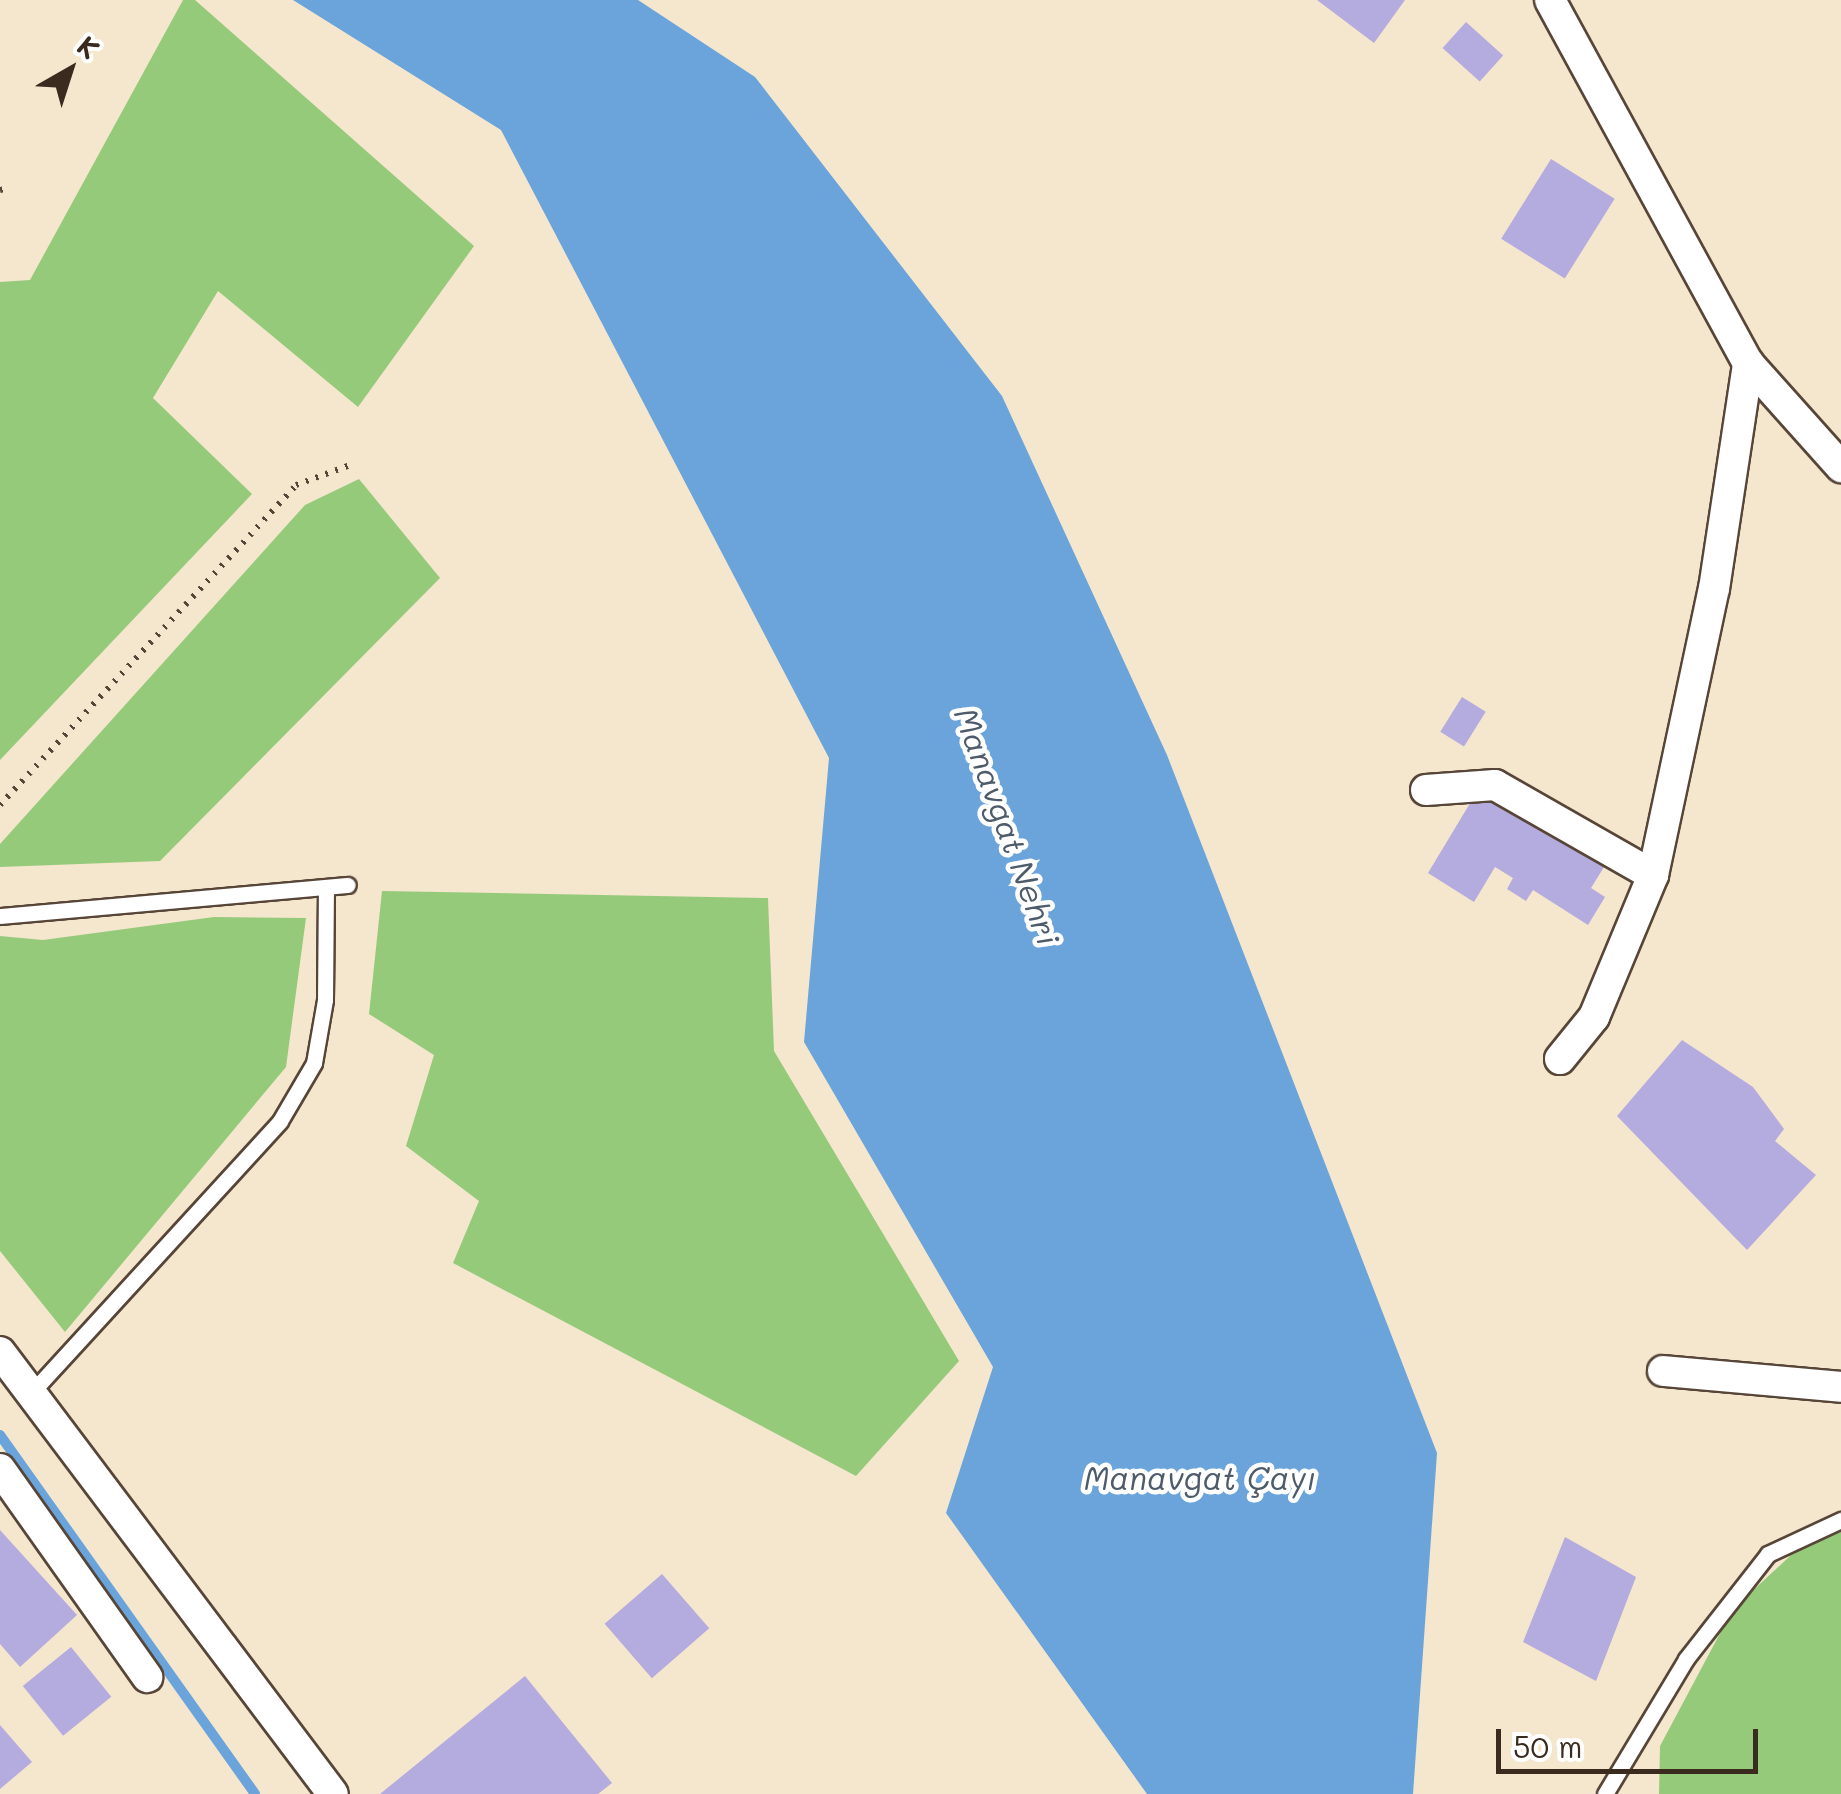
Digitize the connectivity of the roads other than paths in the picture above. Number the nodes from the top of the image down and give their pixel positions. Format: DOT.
graph roads {
  1 [pos="1550,0"];
  2 [pos="1748,364"];
  3 [pos="1841,467"];
  4 [pos="1426,790"];
  5 [pos="1653,875"];
  6 [pos="348,886"];
  7 [pos="326,888"];
  8 [pos="0,916"];
  9 [pos="1560,1060"];
  10 [pos="0,1352"];
  11 [pos="1663,1371"];
  12 [pos="1841,1387"];
  13 [pos="32,1392"];
  14 [pos="0,1469"];
  15 [pos="1841,1520"];
  16 [pos="148,1678"];
  17 [pos="333,1794"];
  18 [pos="1604,1794"];
  1 -- 2 [label="street"];
  2 -- 3 [label="street"];
  2 -- 5 [label="street"];
  4 -- 5 [label="street"];
  5 -- 9 [label="street"];
  6 -- 7 [label="lane"];
  7 -- 8 [label="lane"];
  7 -- 13 [label="lane"];
  10 -- 13 [label="street"];
  11 -- 12 [label="street"];
  13 -- 17 [label="street"];
  14 -- 16 [label="street"];
  15 -- 18 [label="lane"];
}
